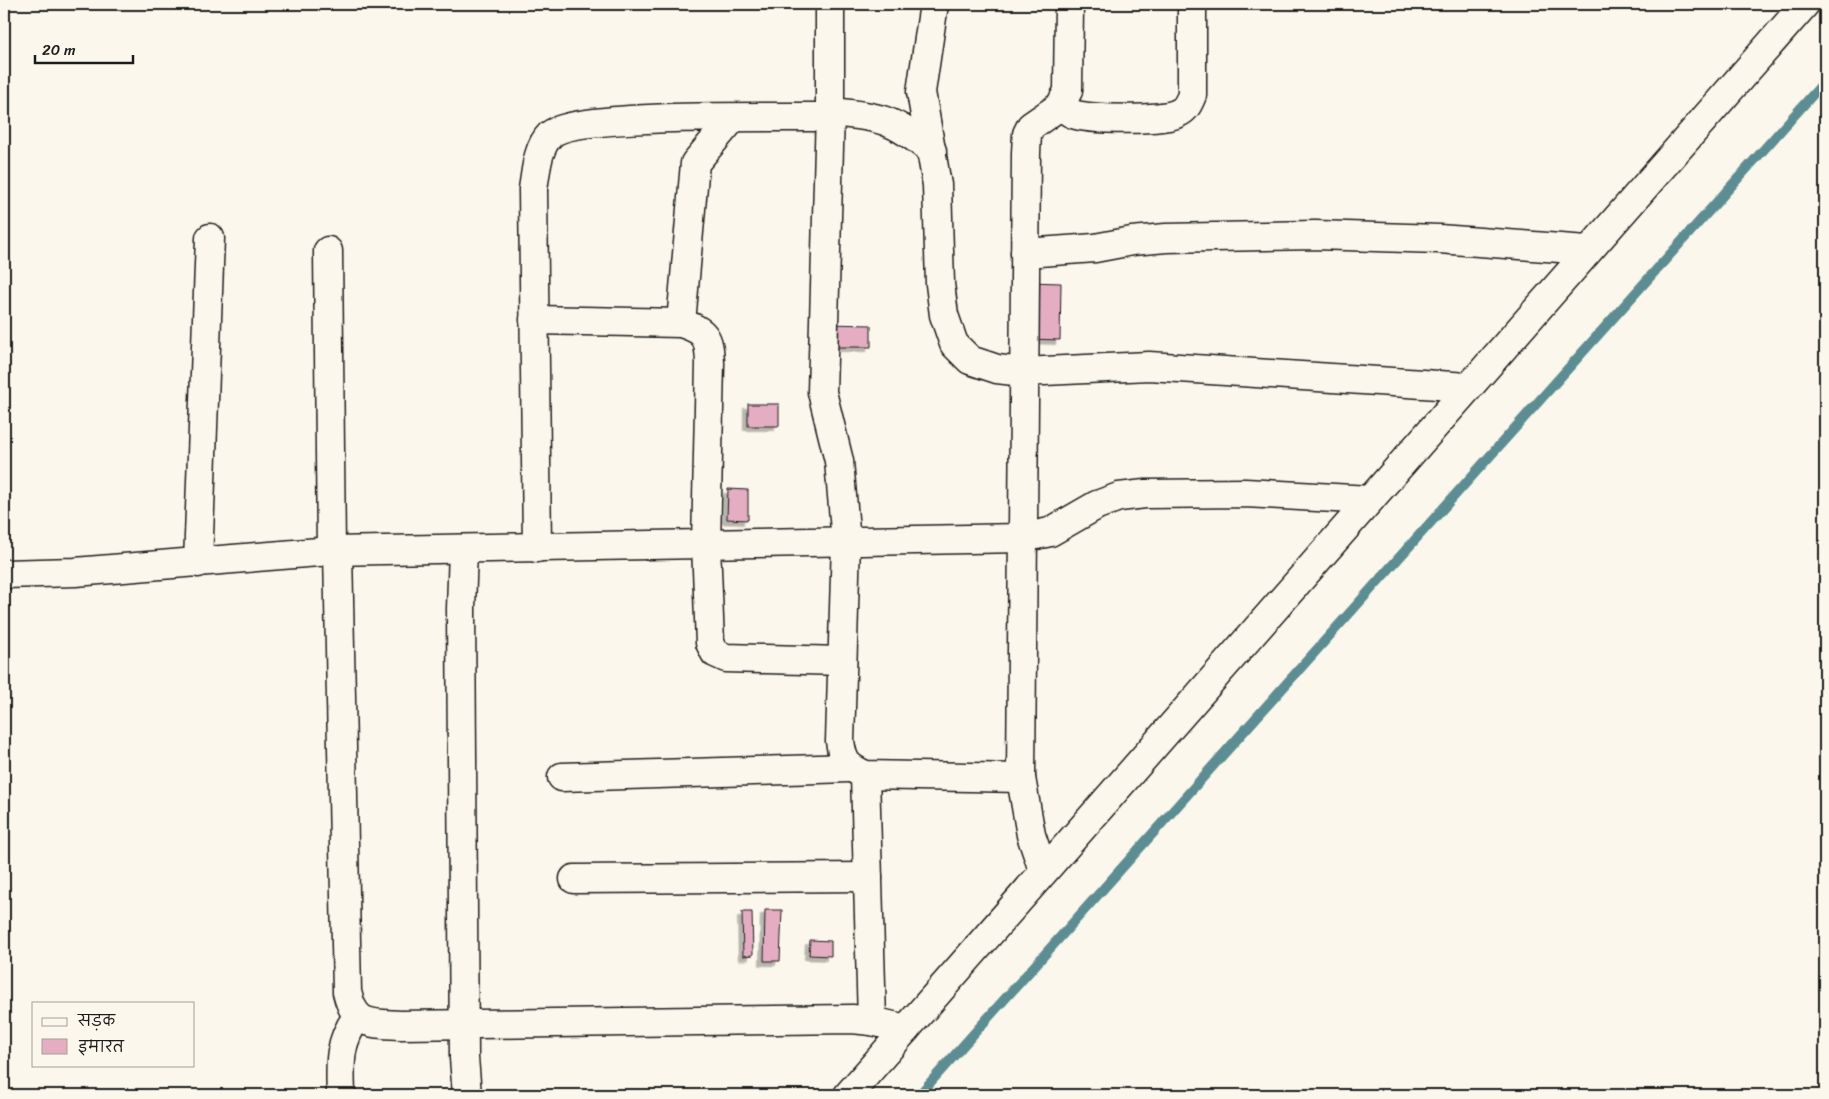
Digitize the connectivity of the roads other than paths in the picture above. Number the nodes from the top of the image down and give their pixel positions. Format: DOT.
graph roads {
  1 [pos="830,4"];
  2 [pos="934,4"];
  3 [pos="1069,4"];
  4 [pos="1192,4"];
  5 [pos="1805,4"];
  6 [pos="1060,106"];
  7 [pos="830,114"];
  8 [pos="734,118"];
  9 [pos="932,151"];
  10 [pos="210,238"];
  11 [pos="1587,250"];
  12 [pos="328,251"];
  13 [pos="1025,253"];
  14 [pos="534,320"];
  15 [pos="681,324"];
  16 [pos="1023,372"];
  17 [pos="1468,387"];
  18 [pos="1370,500"];
  19 [pos="1022,538"];
  20 [pos="846,542"];
  21 [pos="706,545"];
  22 [pos="537,548"];
  23 [pos="463,549"];
  24 [pos="334,551"];
  25 [pos="198,562"];
  26 [pos="4,574"];
  27 [pos="842,661"];
  28 [pos="857,772"];
  29 [pos="562,777"];
  30 [pos="1021,778"];
  31 [pos="1043,870"];
  32 [pos="868,877"];
  33 [pos="574,879"];
  34 [pos="357,1017"];
  35 [pos="872,1021"];
  36 [pos="465,1024"];
  37 [pos="906,1029"];
  38 [pos="341,1095"];
  39 [pos="467,1095"];
  40 [pos="848,1095"];
  1 -- 7 [label="street"];
  2 -- 9 [label="street"];
  3 -- 6 [label="street"];
  4 -- 6 [label="street"];
  5 -- 11 [label="street"];
  6 -- 13 [label="street"];
  7 -- 8 [label="street"];
  7 -- 9 [label="street"];
  7 -- 20 [label="street"];
  8 -- 14 [label="street"];
  8 -- 15 [label="street"];
  9 -- 16 [label="street"];
  10 -- 25 [label="street"];
  11 -- 13 [label="street"];
  11 -- 17 [label="street"];
  12 -- 24 [label="street"];
  13 -- 16 [label="street"];
  14 -- 15 [label="street"];
  14 -- 22 [label="street"];
  15 -- 21 [label="street"];
  16 -- 17 [label="street"];
  16 -- 19 [label="street"];
  17 -- 18 [label="street"];
  18 -- 19 [label="street"];
  18 -- 31 [label="street"];
  19 -- 20 [label="street"];
  19 -- 30 [label="street"];
  20 -- 21 [label="street"];
  20 -- 27 [label="street"];
  21 -- 22 [label="street"];
  21 -- 27 [label="street"];
  22 -- 23 [label="street"];
  23 -- 24 [label="street"];
  23 -- 36 [label="street"];
  24 -- 25 [label="street"];
  24 -- 34 [label="street"];
  25 -- 26 [label="street"];
  27 -- 28 [label="street"];
  28 -- 29 [label="street"];
  28 -- 30 [label="street"];
  28 -- 32 [label="street"];
  30 -- 31 [label="street"];
  31 -- 37 [label="street"];
  32 -- 33 [label="street"];
  32 -- 35 [label="street"];
  34 -- 36 [label="street"];
  34 -- 38 [label="street"];
  35 -- 36 [label="street"];
  35 -- 37 [label="street"];
  36 -- 39 [label="street"];
  37 -- 40 [label="street"];
}
